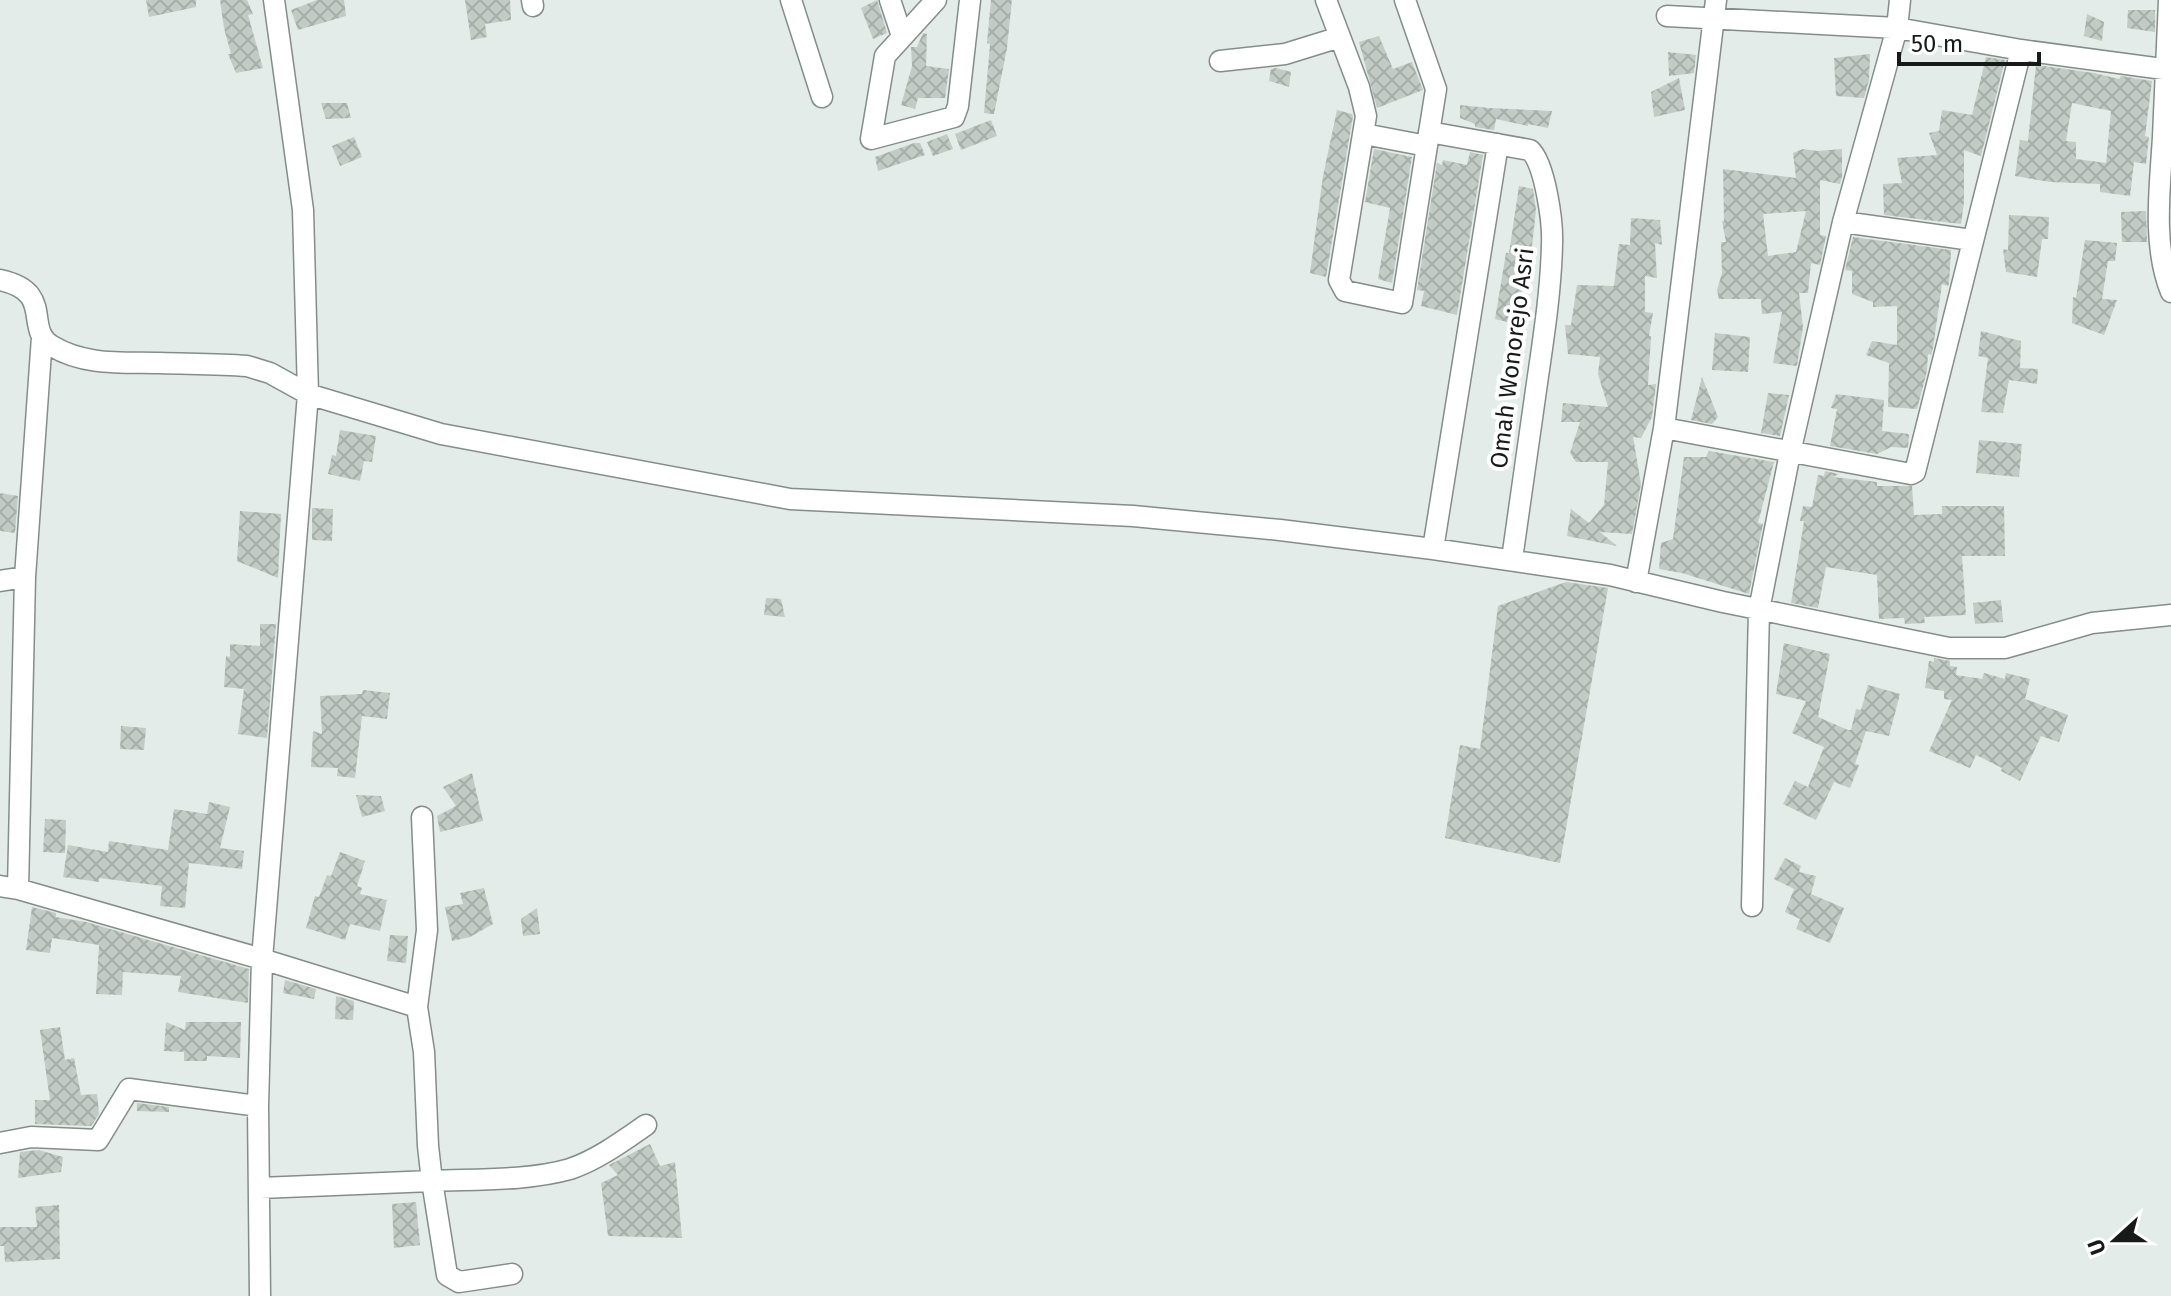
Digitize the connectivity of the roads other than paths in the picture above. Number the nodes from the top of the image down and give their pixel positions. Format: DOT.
graph roads {
  1 [pos="274,0"];
  2 [pos="791,0"];
  3 [pos="890,0"];
  4 [pos="936,0"];
  5 [pos="970,0"];
  6 [pos="1326,0"];
  7 [pos="1405,0"];
  8 [pos="1900,0"];
  9 [pos="2169,0"];
  10 [pos="1715,8"];
  11 [pos="1667,16"];
  12 [pos="1897,28"];
  13 [pos="902,36"];
  14 [pos="1340,37"];
  15 [pos="2021,50"];
  16 [pos="1220,61"];
  17 [pos="2169,70"];
  18 [pos="822,97"];
  19 [pos="1364,134"];
  20 [pos="1428,139"];
  21 [pos="1498,144"];
  22 [pos="1843,222"];
  23 [pos="1972,240"];
  24 [pos="0,280"];
  25 [pos="2171,292"];
  26 [pos="42,337"];
  27 [pos="308,394"];
  28 [pos="1664,428"];
  29 [pos="1790,453"];
  30 [pos="1433,549"];
  31 [pos="1512,559"];
  32 [pos="25,577"];
  33 [pos="0,581"];
  34 [pos="1636,582"];
  35 [pos="1759,610"];
  36 [pos="2171,615"];
  37 [pos="422,817"];
  38 [pos="9,888"];
  39 [pos="1752,906"];
  40 [pos="262,959"];
  41 [pos="417,1007"];
  42 [pos="258,1106"];
  43 [pos="646,1125"];
  44 [pos="0,1143"];
  45 [pos="432,1181"];
  46 [pos="260,1188"];
  47 [pos="504,1282"];
  48 [pos="260,1296"];
  1 -- 27 [label="street"];
  2 -- 18 [label="street"];
  3 -- 13 [label="street"];
  4 -- 13 [label="street"];
  5 -- 13 [label="street"];
  6 -- 14 [label="street"];
  7 -- 20 [label="street"];
  8 -- 12 [label="street"];
  9 -- 17 [label="street"];
  10 -- 11 [label="street"];
  10 -- 12 [label="street"];
  10 -- 28 [label="street"];
  12 -- 15 [label="street"];
  12 -- 22 [label="street"];
  14 -- 16 [label="street"];
  14 -- 19 [label="street"];
  15 -- 17 [label="street"];
  15 -- 23 [label="street"];
  17 -- 25 [label="street"];
  19 -- 20 [label="street, Omah Wonorejo Asri"];
  19 -- 20 [label="street"];
  20 -- 21 [label="street, Omah Wonorejo Asri"];
  21 -- 30 [label="street, Omah Wonorejo Asri"];
  21 -- 31 [label="street, Omah Wonorejo Asri"];
  22 -- 23 [label="street"];
  22 -- 29 [label="street"];
  23 -- 29 [label="street"];
  24 -- 26 [label="street"];
  26 -- 27 [label="street"];
  26 -- 32 [label="street"];
  27 -- 30 [label="street"];
  27 -- 40 [label="street"];
  28 -- 29 [label="street"];
  28 -- 34 [label="street"];
  29 -- 35 [label="street"];
  30 -- 31 [label="street"];
  31 -- 34 [label="street"];
  32 -- 33 [label="street"];
  32 -- 38 [label="street"];
  34 -- 35 [label="street"];
  35 -- 36 [label="street"];
  35 -- 39 [label="street"];
  37 -- 41 [label="street"];
  38 -- 40 [label="street"];
  40 -- 41 [label="street"];
  40 -- 42 [label="street"];
  41 -- 45 [label="street"];
  42 -- 44 [label="street"];
  42 -- 46 [label="street"];
  43 -- 45 [label="street"];
  45 -- 46 [label="street"];
  45 -- 47 [label="street"];
  46 -- 48 [label="street"];
}
